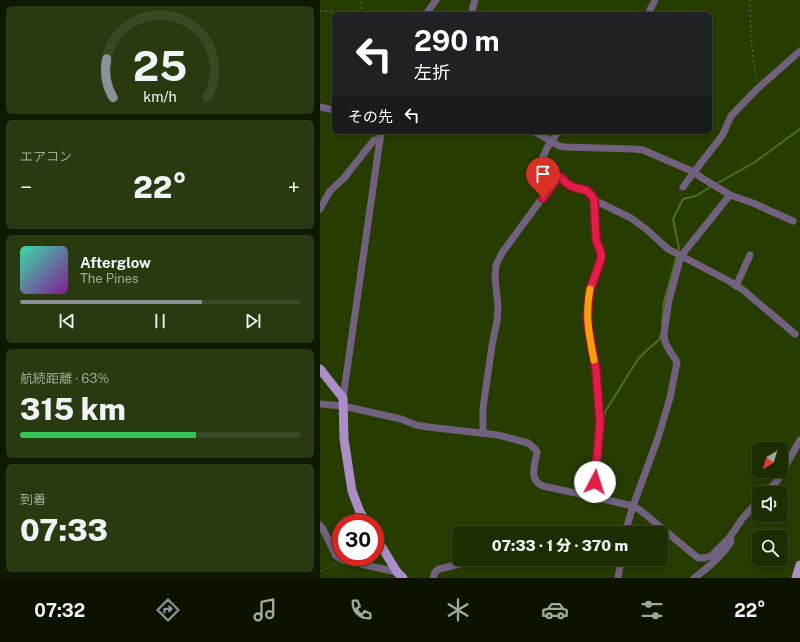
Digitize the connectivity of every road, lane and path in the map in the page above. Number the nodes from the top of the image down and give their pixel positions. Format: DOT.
graph roads {
  1 [pos="362,0"];
  2 [pos="436,0"];
  3 [pos="475,0"];
  4 [pos="654,0"];
  5 [pos="750,0"];
  6 [pos="320,11"];
  7 [pos="333,12"];
  8 [pos="360,12"];
  9 [pos="427,12"];
  10 [pos="472,12"];
  11 [pos="649,12"];
  12 [pos="800,51"];
  13 [pos="757,89"];
  14 [pos="320,108"];
  15 [pos="332,110"];
  16 [pos="381,134"];
  17 [pos="539,134"];
  18 [pos="556,134"];
  19 [pos="380,140"];
  20 [pos="551,141"];
  21 [pos="694,172"];
  22 [pos="559,176"];
  23 [pos="683,187"];
  24 [pos="730,195"];
  25 [pos="594,200"];
  26 [pos="320,209"];
  27 [pos="793,221"];
  28 [pos="750,255"];
  29 [pos="681,256"];
  30 [pos="736,286"];
  31 [pos="795,334"];
  32 [pos="320,369"];
  33 [pos="343,402"];
  34 [pos="320,404"];
  35 [pos="484,433"];
  36 [pos="800,440"];
  37 [pos="772,486"];
  38 [pos="594,497"];
  39 [pos="633,506"];
  40 [pos="752,508"];
  41 [pos="361,514"];
  42 [pos="320,525"];
  43 [pos="627,526"];
  44 [pos="730,537"];
  45 [pos="332,548"];
  46 [pos="384,550"];
  47 [pos="332,565"];
  48 [pos="800,565"];
  49 [pos="366,566"];
  50 [pos="452,566"];
  51 [pos="620,566"];
  52 [pos="320,571"];
  53 [pos="400,575"];
  54 [pos="433,578"];
  55 [pos="618,578"];
  56 [pos="694,578"];
  57 [pos="796,578"];
  1 -- 8 [label="path"];
  2 -- 9 [label="street"];
  3 -- 10 [label="street"];
  4 -- 11 [label="street"];
  5 -- 13 [label="path"];
  6 -- 7 [label="path"];
  12 -- 13 [label="street"];
  13 -- 21 [label="street"];
  14 -- 15 [label="street"];
  16 -- 19 [label="street"];
  17 -- 20 [label="street"];
  18 -- 20 [label="street"];
  19 -- 26 [label="street"];
  19 -- 33 [label="street"];
  20 -- 21 [label="street"];
  20 -- 22 [label="street"];
  21 -- 23 [label="street"];
  21 -- 24 [label="street"];
  22 -- 25 [label="street"];
  22 -- 35 [label="street"];
  24 -- 27 [label="street"];
  24 -- 29 [label="street"];
  25 -- 29 [label="street"];
  25 -- 38 [label="street"];
  28 -- 30 [label="street"];
  29 -- 30 [label="street"];
  29 -- 39 [label="street"];
  30 -- 31 [label="street"];
  32 -- 33 [label="main road"];
  33 -- 34 [label="street"];
  33 -- 35 [label="street"];
  33 -- 41 [label="main road"];
  35 -- 38 [label="street"];
  36 -- 37 [label="street"];
  38 -- 39 [label="street"];
  39 -- 43 [label="street"];
  39 -- 44 [label="street"];
  40 -- 44 [label="street"];
  42 -- 45 [label="street"];
  44 -- 56 [label="street"];
  46 -- 53 [label="main road"];
  47 -- 52 [label="path"];
  48 -- 57 [label="main road"];
  49 -- 53 [label="street"];
  50 -- 54 [label="street"];
  51 -- 55 [label="street"];
}
